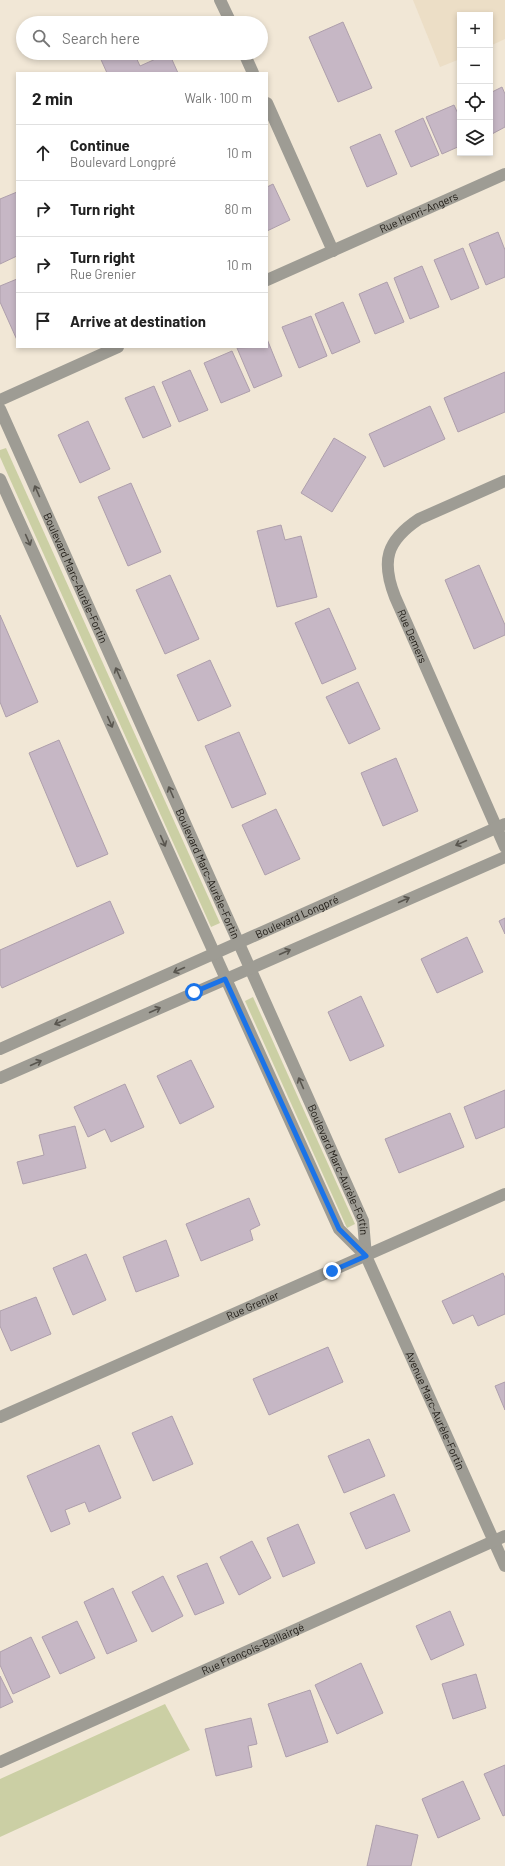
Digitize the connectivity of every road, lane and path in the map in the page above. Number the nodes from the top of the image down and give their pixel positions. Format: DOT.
graph roads {
  1 [pos="220,0"];
  2 [pos="228,16"];
  3 [pos="247,60"];
  4 [pos="253,72"];
  5 [pos="268,105"];
  6 [pos="505,174"];
  7 [pos="333,251"];
  8 [pos="268,280"];
  9 [pos="116,348"];
  10 [pos="0,400"];
  11 [pos="0,409"];
  12 [pos="0,479"];
  13 [pos="505,481"];
  14 [pos="501,826"];
  15 [pos="505,847"];
  16 [pos="505,857"];
  17 [pos="239,943"];
  18 [pos="214,954"];
  19 [pos="250,968"];
  20 [pos="225,979"];
  21 [pos="0,1049"];
  22 [pos="0,1078"];
  23 [pos="505,1194"];
  24 [pos="366,1256"];
  25 [pos="0,1417"];
  26 [pos="505,1536"];
  27 [pos="494,1541"];
  28 [pos="505,1566"];
  29 [pos="0,1762"];
  1 -- 2 [label="street"];
  3 -- 4 [label="street"];
  5 -- 7 [label="street"];
  6 -- 7 [label="street, Rue Henri-Angers"];
  7 -- 8 [label="street, Rue Henri-Angers"];
  9 -- 10 [label="street"];
  17 -- 11 [label="street, Boulevard Marc-Aurèle-Fortin, one-way"];
  12 -- 18 [label="street, Boulevard Marc-Aurèle-Fortin, one-way"];
  13 -- 14 [label="street, Rue Demers"];
  14 -- 15 [label="street, Rue Demers"];
  14 -- 17 [label="street, Boulevard Longpré, one-way"];
  19 -- 16 [label="street, one-way"];
  17 -- 18 [label="street, Boulevard Longpré"];
  17 -- 19 [label="street, Boulevard Marc-Aurèle-Fortin"];
  18 -- 20 [label="street, Boulevard Marc-Aurèle-Fortin"];
  18 -- 21 [label="street, Boulevard Longpré, one-way"];
  19 -- 20 [label="street"];
  24 -- 19 [label="street, Boulevard Marc-Aurèle-Fortin, one-way"];
  22 -- 20 [label="street, one-way"];
  20 -- 24 [label="street, Boulevard Marc-Aurèle-Fortin"];
  23 -- 24 [label="street, Rue Grenier"];
  24 -- 25 [label="street, Rue Grenier"];
  24 -- 27 [label="street, Avenue Marc-Aurèle-Fortin"];
  26 -- 27 [label="street, Rue François-Baillairgé"];
  27 -- 28 [label="street, Avenue Marc-Aurèle-Fortin"];
  27 -- 29 [label="street, Rue François-Baillairgé"];
}
